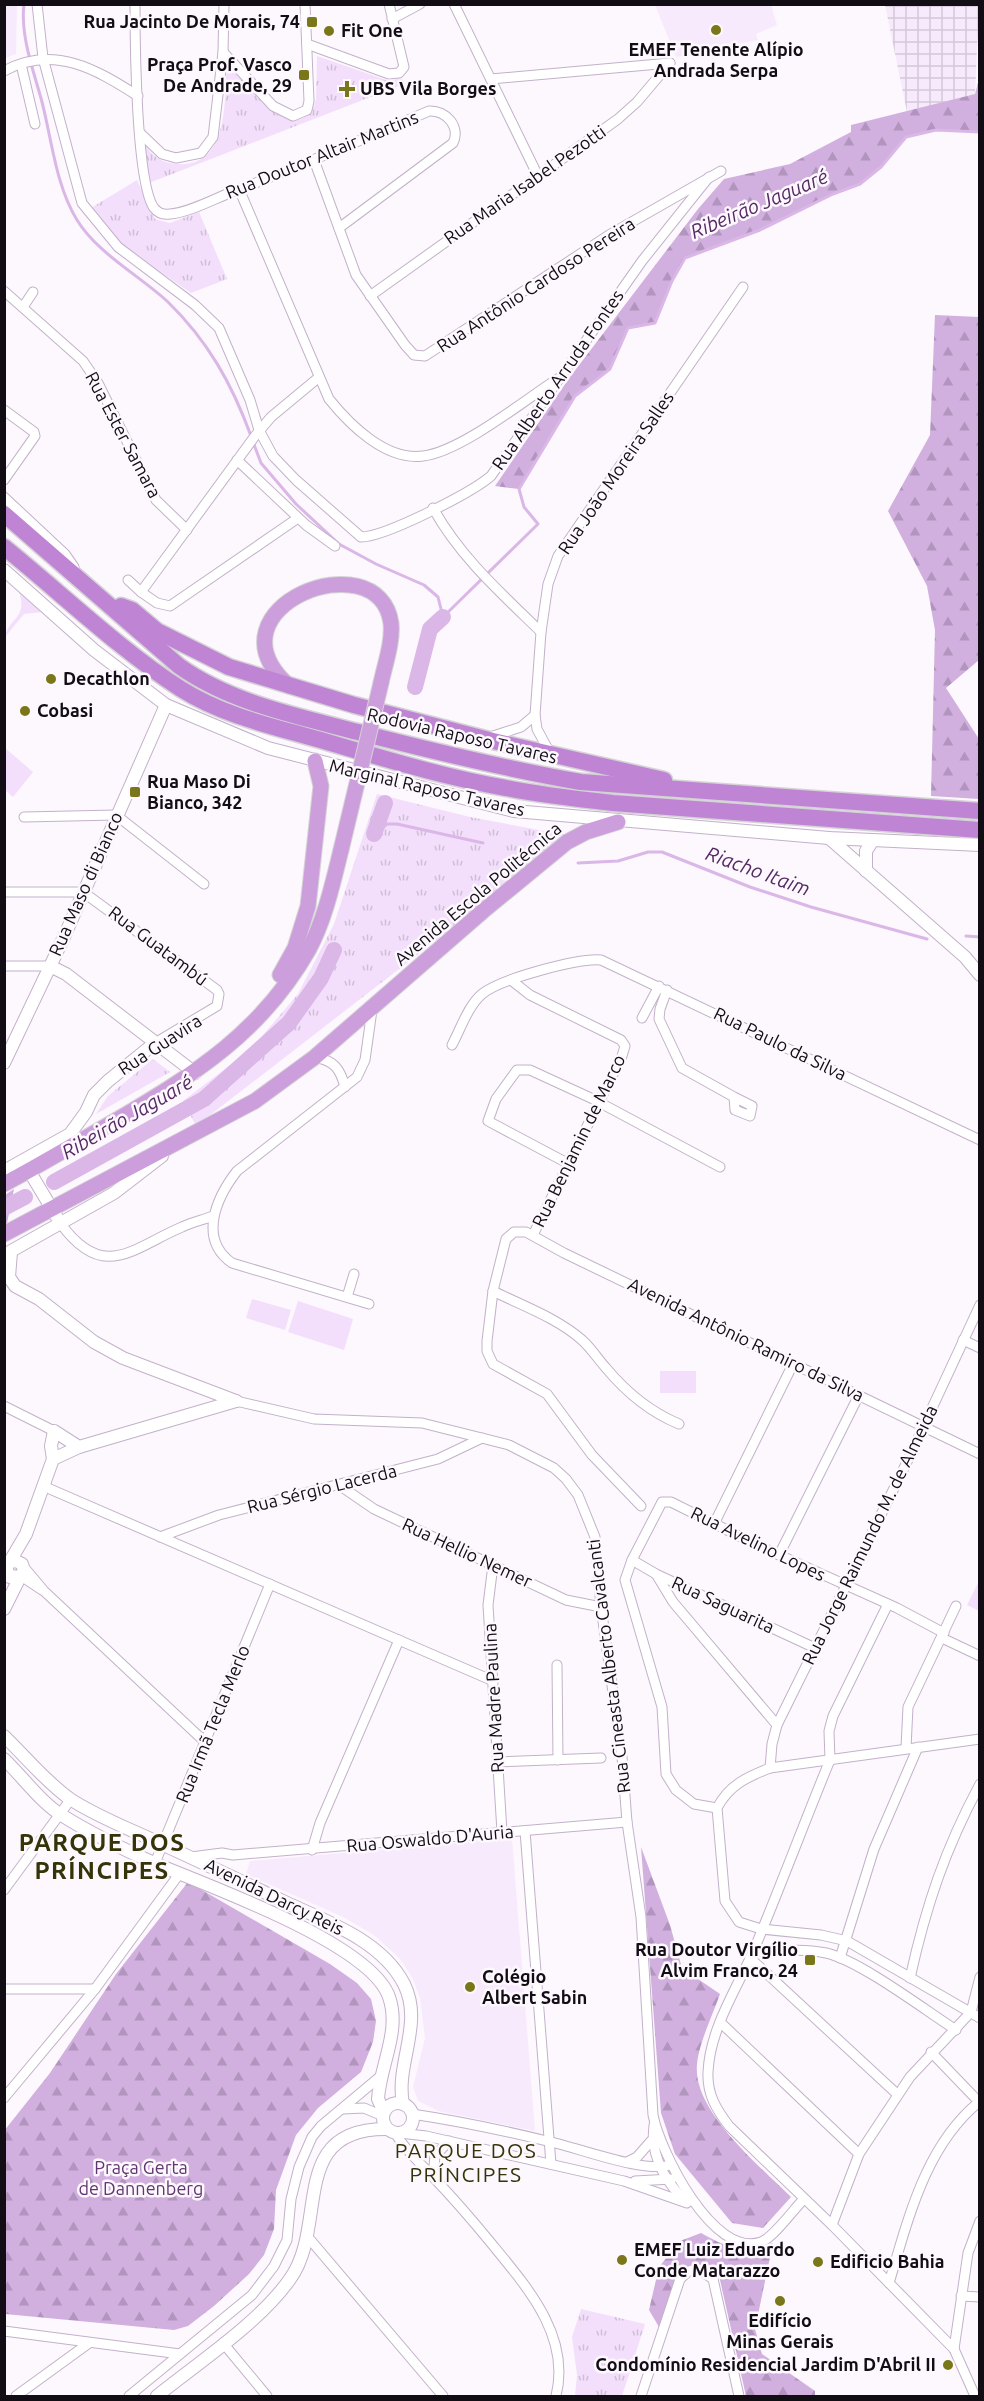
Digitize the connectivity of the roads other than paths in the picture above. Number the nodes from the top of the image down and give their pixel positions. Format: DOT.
graph roads {
  1 [pos="37,4"];
  2 [pos="135,4"];
  3 [pos="224,4"];
  4 [pos="305,4"];
  5 [pos="388,4"];
  6 [pos="420,4"];
  7 [pos="454,4"];
  8 [pos="392,19"];
  9 [pos="307,44"];
  10 [pos="223,52"];
  11 [pos="41,58"];
  12 [pos="23,63"];
  13 [pos="4,71"];
  14 [pos="491,79"];
  15 [pos="138,96"];
  16 [pos="35,124"];
  17 [pos="140,133"];
  18 [pos="315,160"];
  19 [pos="722,171"];
  20 [pos="537,174"];
  21 [pos="709,177"];
  22 [pos="239,189"];
  23 [pos="339,228"];
  24 [pos="742,287"];
  25 [pos="4,291"];
  26 [pos="33,292"];
  27 [pos="370,296"];
  28 [pos="24,307"];
  29 [pos="563,375"];
  30 [pos="318,378"];
  31 [pos="4,410"];
  32 [pos="257,433"];
  33 [pos="240,456"];
  34 [pos="4,480"];
  35 [pos="4,497"];
  36 [pos="433,508"];
  37 [pos="4,514"];
  38 [pos="298,518"];
  39 [pos="187,530"];
  40 [pos="335,546"];
  41 [pos="4,547"];
  42 [pos="4,570"];
  43 [pos="81,579"];
  44 [pos="128,580"];
  45 [pos="141,592"];
  46 [pos="100,597"];
  47 [pos="541,632"];
  48 [pos="289,686"];
  49 [pos="166,705"];
  50 [pos="535,715"];
  51 [pos="484,738"];
  52 [pos="551,755"];
  53 [pos="315,761"];
  54 [pos="747,796"];
  55 [pos="980,812"];
  56 [pos="116,815"];
  57 [pos="24,817"];
  58 [pos="618,822"];
  59 [pos="980,830"];
  60 [pos="829,838"];
  61 [pos="873,840"];
  62 [pos="980,845"];
  63 [pos="866,871"];
  64 [pos="204,884"];
  65 [pos="4,891"];
  66 [pos="83,892"];
  67 [pos="4,966"];
  68 [pos="50,966"];
  69 [pos="980,975"];
  70 [pos="511,980"];
  71 [pos="663,988"];
  72 [pos="372,1010"];
  73 [pos="210,1012"];
  74 [pos="264,1014"];
  75 [pos="642,1018"];
  76 [pos="156,1044"];
  77 [pos="452,1045"];
  78 [pos="315,1057"];
  79 [pos="4,1063"];
  80 [pos="195,1073"];
  81 [pos="345,1087"];
  82 [pos="734,1097"];
  83 [pos="598,1103"];
  84 [pos="980,1140"];
  85 [pos="182,1141"];
  86 [pos="568,1164"];
  87 [pos="720,1167"];
  88 [pos="4,1171"];
  89 [pos="29,1172"];
  90 [pos="4,1184"];
  91 [pos="49,1204"];
  92 [pos="213,1216"];
  93 [pos="62,1224"];
  94 [pos="4,1234"];
  95 [pos="41,1235"];
  96 [pos="533,1235"];
  97 [pos="8,1253"];
  98 [pos="354,1274"];
  99 [pos="4,1290"];
  100 [pos="494,1291"];
  101 [pos="347,1297"];
  102 [pos="369,1304"];
  103 [pos="980,1305"];
  104 [pos="51,1310"];
  105 [pos="963,1340"];
  106 [pos="980,1348"];
  107 [pos="793,1364"];
  108 [pos="859,1395"];
  109 [pos="236,1401"];
  110 [pos="4,1406"];
  111 [pos="678,1424"];
  112 [pos="924,1426"];
  113 [pos="54,1431"];
  114 [pos="482,1438"];
  115 [pos="79,1447"];
  116 [pos="980,1454"];
  117 [pos="53,1459"];
  118 [pos="339,1485"];
  119 [pos="43,1486"];
  120 [pos="641,1506"];
  121 [pos="714,1524"];
  122 [pos="160,1537"];
  123 [pos="779,1555"];
  124 [pos="632,1560"];
  125 [pos="493,1565"];
  126 [pos="14,1570"];
  127 [pos="656,1574"];
  128 [pos="270,1584"];
  129 [pos="845,1584"];
  130 [pos="888,1604"];
  131 [pos="956,1606"];
  132 [pos="601,1607"];
  133 [pos="5,1608"];
  134 [pos="943,1635"];
  135 [pos="399,1640"];
  136 [pos="815,1648"];
  137 [pos="977,1654"];
  138 [pos="557,1665"];
  139 [pos="491,1680"];
  140 [pos="777,1725"];
  141 [pos="4,1736"];
  142 [pos="980,1739"];
  143 [pos="205,1742"];
  144 [pos="918,1747"];
  145 [pos="906,1748"];
  146 [pos="601,1758"];
  147 [pos="4,1759"];
  148 [pos="558,1760"];
  149 [pos="830,1760"];
  150 [pos="497,1762"];
  151 [pos="770,1768"];
  152 [pos="980,1784"];
  153 [pos="71,1800"];
  154 [pos="717,1808"];
  155 [pos="61,1815"];
  156 [pos="627,1822"];
  157 [pos="525,1831"];
  158 [pos="502,1832"];
  159 [pos="164,1845"];
  160 [pos="312,1850"];
  161 [pos="233,1855"];
  162 [pos="191,1857"];
  163 [pos="155,1863"];
  164 [pos="207,1866"];
  165 [pos="180,1873"];
  166 [pos="4,1890"];
  167 [pos="761,1929"];
  168 [pos="847,1941"];
  169 [pos="751,1955"];
  170 [pos="840,1958"];
  171 [pos="980,1977"];
  172 [pos="910,1978"];
  173 [pos="4,1989"];
  174 [pos="95,1989"];
  175 [pos="971,2012"];
  176 [pos="980,2018"];
  177 [pos="720,2022"];
  178 [pos="956,2030"];
  179 [pos="931,2052"];
  180 [pos="382,2074"];
  181 [pos="897,2094"];
  182 [pos="4,2097"];
  183 [pos="979,2103"];
  184 [pos="403,2104"];
  185 [pos="343,2109"];
  186 [pos="384,2114"];
  187 [pos="412,2114"];
  188 [pos="654,2123"];
  189 [pos="394,2132"];
  190 [pos="652,2140"];
  191 [pos="449,2141"];
  192 [pos="551,2142"];
  193 [pos="858,2154"];
  194 [pos="627,2162"];
  195 [pos="551,2164"];
  196 [pos="671,2165"];
  197 [pos="660,2168"];
  198 [pos="433,2176"];
  199 [pos="678,2177"];
  200 [pos="624,2181"];
  201 [pos="668,2181"];
  202 [pos="803,2200"];
  203 [pos="687,2202"];
  204 [pos="699,2209"];
  205 [pos="980,2220"];
  206 [pos="832,2225"];
  207 [pos="307,2236"];
  208 [pos="889,2283"];
  209 [pos="961,2296"];
  210 [pos="980,2296"];
  211 [pos="4,2331"];
  212 [pos="89,2343"];
  213 [pos="223,2343"];
  214 [pos="954,2349"];
  215 [pos="180,2354"];
  216 [pos="16,2397"];
  217 [pos="129,2397"];
  218 [pos="157,2397"];
  219 [pos="267,2397"];
  220 [pos="443,2397"];
  221 [pos="556,2397"];
  222 [pos="641,2397"];
  223 [pos="739,2397"];
  224 [pos="975,2397"];
  1 -- 11 [label="street"];
  2 -- 15 [label="street"];
  3 -- 10 [label="street"];
  4 -- 9 [label="street"];
  5 -- 8 [label="street"];
  6 -- 8 [label="street"];
  7 -- 14 [label="street"];
  8 -- 9 [label="street"];
  9 -- 10 [label="street"];
  10 -- 17 [label="street"];
  11 -- 12 [label="street"];
  11 -- 15 [label="street"];
  11 -- 32 [label="street"];
  12 -- 13 [label="street"];
  12 -- 16 [label="street"];
  14 -- 20 [label="street"];
  14 -- 20 [label="street, Rua Maria Isabel Pezotti"];
  15 -- 17 [label="street"];
  17 -- 22 [label="street, Rua Doutor Altair Martins"];
  18 -- 22 [label="street, Rua Doutor Altair Martins"];
  18 -- 23 [label="street, Rua Antônio Cardoso Pereira"];
  18 -- 23 [label="street, Rua Doutor Altair Martins"];
  19 -- 21 [label="street, Rua Antônio Cardoso Pereira"];
  20 -- 27 [label="street, Rua Maria Isabel Pezotti"];
  21 -- 27 [label="street, Rua Antônio Cardoso Pereira"];
  21 -- 29 [label="street, Rua Alberto Arruda Fontes"];
  22 -- 30 [label="street"];
  23 -- 27 [label="street, Rua Antônio Cardoso Pereira"];
  24 -- 47 [label="street, Rua João Moreira Salles"];
  25 -- 28 [label="street, Rua Ester Samara"];
  26 -- 28 [label="street"];
  28 -- 39 [label="street, Rua Ester Samara"];
  29 -- 30 [label="street"];
  29 -- 36 [label="street, Rua Alberto Arruda Fontes"];
  30 -- 32 [label="street"];
  31 -- 34 [label="street"];
  32 -- 33 [label="street"];
  32 -- 36 [label="street, Rua Alberto Arruda Fontes"];
  33 -- 38 [label="street"];
  33 -- 39 [label="street"];
  35 -- 43 [label="street"];
  36 -- 47 [label="street"];
  37 -- 43 [label="highway, Rodovia Raposo Tavares"];
  38 -- 40 [label="street"];
  38 -- 45 [label="street"];
  39 -- 45 [label="street"];
  41 -- 59 [label="highway"];
  42 -- 49 [label="main road, Marginal Raposo Tavares"];
  43 -- 46 [label="highway, Rodovia Raposo Tavares"];
  44 -- 45 [label="street"];
  46 -- 48 [label="highway"];
  46 -- 54 [label="highway, Rodovia Raposo Tavares"];
  47 -- 50 [label="street, Rua João Moreira Salles"];
  48 -- 51 [label="highway"];
  48 -- 74 [label="highway, bridge"];
  49 -- 53 [label="main road, Marginal Raposo Tavares"];
  49 -- 56 [label="main road, Rua Maso di Bianco"];
  50 -- 51 [label="street"];
  50 -- 52 [label="street, Rua João Moreira Salles"];
  51 -- 52 [label="highway"];
  52 -- 54 [label="highway"];
  53 -- 58 [label="main road, Marginal Raposo Tavares"];
  53 -- 74 [label="highway"];
  54 -- 55 [label="highway, Rodovia Raposo Tavares"];
  56 -- 57 [label="street"];
  56 -- 64 [label="street"];
  56 -- 66 [label="main road, Rua Maso di Bianco"];
  58 -- 60 [label="main road, Marginal Raposo Tavares"];
  58 -- 72 [label="highway, Avenida Escola Politécnica"];
  60 -- 61 [label="main road, Marginal Raposo Tavares"];
  60 -- 63 [label="main road"];
  61 -- 62 [label="main road, Marginal Raposo Tavares"];
  61 -- 63 [label="main road"];
  63 -- 69 [label="main road"];
  65 -- 66 [label="street"];
  66 -- 68 [label="main road, Rua Maso di Bianco"];
  66 -- 73 [label="street, Rua Guatambú"];
  67 -- 68 [label="street"];
  68 -- 76 [label="main road"];
  68 -- 79 [label="main road, Rua Maso di Bianco"];
  70 -- 71 [label="street, Rua Paulo da Silva"];
  70 -- 77 [label="street"];
  70 -- 83 [label="street, Rua Benjamin de Marco"];
  71 -- 75 [label="street"];
  71 -- 82 [label="street"];
  71 -- 84 [label="street, Rua Paulo da Silva"];
  72 -- 78 [label="highway, Avenida Escola Politécnica"];
  72 -- 81 [label="street"];
  73 -- 76 [label="street, Rua Guavira"];
  74 -- 80 [label="highway"];
  76 -- 80 [label="main road"];
  76 -- 89 [label="main road, Rua Guavira"];
  78 -- 81 [label="street"];
  78 -- 85 [label="highway, Avenida Escola Politécnica"];
  80 -- 89 [label="highway"];
  81 -- 92 [label="street"];
  83 -- 86 [label="street, Rua Benjamin de Marco"];
  83 -- 86 [label="street"];
  83 -- 87 [label="street"];
  85 -- 91 [label="highway, Avenida Escola Politécnica"];
  85 -- 93 [label="main road, Avenida Escola Politécnica"];
  86 -- 96 [label="street, Rua Benjamin de Marco"];
  88 -- 89 [label="main road, Rua Guavira"];
  89 -- 90 [label="highway"];
  89 -- 91 [label="main road"];
  91 -- 93 [label="main road"];
  91 -- 94 [label="highway, Avenida Escola Politécnica"];
  91 -- 95 [label="main road"];
  92 -- 93 [label="street"];
  92 -- 101 [label="street"];
  93 -- 95 [label="main road, Avenida Escola Politécnica"];
  95 -- 97 [label="main road, Avenida Escola Politécnica"];
  96 -- 100 [label="street, Avenida Antônio Ramiro da Silva"];
  96 -- 107 [label="street, Avenida Antônio Ramiro da Silva"];
  97 -- 104 [label="main road, Rua Cineasta Alberto Cavalcanti"];
  98 -- 101 [label="street"];
  99 -- 104 [label="main road, Rua Cineasta Alberto Cavalcanti"];
  100 -- 111 [label="street"];
  100 -- 120 [label="street"];
  101 -- 102 [label="street"];
  103 -- 105 [label="street, Rua Jorge Raimundo M. de Almeida"];
  104 -- 109 [label="main road, Rua Cineasta Alberto Cavalcanti"];
  105 -- 106 [label="street"];
  105 -- 112 [label="street, Rua Jorge Raimundo M. de Almeida"];
  107 -- 108 [label="street, Avenida Antônio Ramiro da Silva"];
  107 -- 121 [label="street"];
  108 -- 112 [label="street, Avenida Antônio Ramiro da Silva"];
  108 -- 123 [label="street"];
  109 -- 114 [label="street, Rua Cineasta Alberto Cavalcanti"];
  109 -- 115 [label="main road"];
  110 -- 113 [label="street"];
  112 -- 116 [label="street, Avenida Antônio Ramiro da Silva"];
  112 -- 129 [label="street, Rua Jorge Raimundo M. de Almeida"];
  113 -- 115 [label="main road"];
  113 -- 117 [label="main road"];
  114 -- 118 [label="street, Rua Sérgio Lacerda"];
  114 -- 132 [label="street, Rua Cineasta Alberto Cavalcanti"];
  115 -- 117 [label="main road"];
  117 -- 119 [label="main road"];
  118 -- 122 [label="street, Rua Sérgio Lacerda"];
  118 -- 125 [label="street, Rua Hellio Nemer"];
  119 -- 122 [label="street"];
  119 -- 126 [label="main road"];
  121 -- 123 [label="street, Rua Avelino Lopes"];
  121 -- 124 [label="street, Rua Avelino Lopes"];
  122 -- 128 [label="street"];
  123 -- 129 [label="street, Rua Avelino Lopes"];
  124 -- 127 [label="street, Rua Saguarita"];
  124 -- 154 [label="street"];
  125 -- 132 [label="street, Rua Hellio Nemer"];
  125 -- 139 [label="street, Rua Madre Paulina"];
  126 -- 133 [label="main road"];
  126 -- 143 [label="street"];
  127 -- 136 [label="street, Rua Saguarita"];
  127 -- 140 [label="street"];
  128 -- 135 [label="street"];
  128 -- 143 [label="street, Rua Irmã Tecla Merlo"];
  129 -- 130 [label="street, Rua Avelino Lopes"];
  129 -- 136 [label="street, Rua Jorge Raimundo M. de Almeida"];
  130 -- 134 [label="street, Rua Avelino Lopes"];
  130 -- 149 [label="street"];
  131 -- 134 [label="street"];
  132 -- 156 [label="street, Rua Cineasta Alberto Cavalcanti"];
  134 -- 137 [label="street, Rua Avelino Lopes"];
  134 -- 145 [label="street"];
  135 -- 139 [label="street"];
  135 -- 160 [label="street"];
  136 -- 140 [label="street, Rua Jorge Raimundo M. de Almeida"];
  138 -- 148 [label="street"];
  139 -- 150 [label="street, Rua Madre Paulina"];
  140 -- 151 [label="street, Rua Jorge Raimundo M. de Almeida"];
  141 -- 153 [label="main road, Avenida Darcy Reis"];
  142 -- 144 [label="street"];
  143 -- 159 [label="street, Rua Irmã Tecla Merlo"];
  144 -- 145 [label="street"];
  144 -- 168 [label="street"];
  145 -- 149 [label="street"];
  146 -- 148 [label="street"];
  147 -- 155 [label="main road, Avenida Darcy Reis"];
  148 -- 150 [label="street"];
  149 -- 151 [label="street"];
  149 -- 167 [label="street"];
  150 -- 158 [label="street, Rua Madre Paulina"];
  151 -- 154 [label="street"];
  152 -- 172 [label="street"];
  153 -- 155 [label="street"];
  153 -- 159 [label="main road, Avenida Darcy Reis"];
  154 -- 167 [label="street"];
  155 -- 163 [label="main road, Avenida Darcy Reis"];
  155 -- 166 [label="street"];
  156 -- 157 [label="street, Rua Oswaldo D'Auria"];
  156 -- 188 [label="street, Rua Cineasta Alberto Cavalcanti"];
  157 -- 158 [label="street, Rua Oswaldo D'Auria"];
  157 -- 192 [label="street"];
  158 -- 160 [label="street, Rua Oswaldo D'Auria"];
  159 -- 162 [label="main road, Avenida Darcy Reis"];
  159 -- 163 [label="street, Rua Irmã Tecla Merlo"];
  160 -- 161 [label="street, Rua Oswaldo D'Auria"];
  161 -- 162 [label="street, Rua Oswaldo D'Auria"];
  161 -- 164 [label="street, Rua Oswaldo D'Auria"];
  162 -- 164 [label="main road, Avenida Darcy Reis"];
  162 -- 165 [label="main road"];
  163 -- 165 [label="main road, Avenida Darcy Reis"];
  164 -- 184 [label="main road, Avenida Darcy Reis"];
  165 -- 174 [label="street"];
  165 -- 180 [label="main road, Avenida Darcy Reis"];
  167 -- 168 [label="street"];
  167 -- 169 [label="street"];
  168 -- 170 [label="street"];
  168 -- 172 [label="street"];
  169 -- 170 [label="street"];
  169 -- 177 [label="street"];
  169 -- 181 [label="street"];
  170 -- 178 [label="street"];
  171 -- 175 [label="street"];
  172 -- 175 [label="street"];
  173 -- 174 [label="street"];
  174 -- 182 [label="street"];
  175 -- 176 [label="street"];
  175 -- 178 [label="street"];
  177 -- 193 [label="street"];
  177 -- 202 [label="street"];
  178 -- 179 [label="street"];
  179 -- 181 [label="street"];
  179 -- 183 [label="street"];
  180 -- 185 [label="street"];
  180 -- 186 [label="main road, Avenida Darcy Reis"];
  181 -- 193 [label="street"];
  183 -- 208 [label="street"];
  184 -- 186 [label="main road"];
  184 -- 187 [label="main road"];
  185 -- 186 [label="street"];
  185 -- 215 [label="street"];
  186 -- 189 [label="main road"];
  187 -- 189 [label="main road"];
  187 -- 192 [label="street"];
  188 -- 190 [label="street, Rua Cineasta Alberto Cavalcanti"];
  188 -- 196 [label="street, Rua Cineasta Alberto Cavalcanti"];
  189 -- 191 [label="street"];
  189 -- 198 [label="street"];
  189 -- 207 [label="main road"];
  190 -- 194 [label="street"];
  190 -- 197 [label="street, Rua Cineasta Alberto Cavalcanti"];
  191 -- 195 [label="street"];
  191 -- 198 [label="street"];
  192 -- 194 [label="street"];
  192 -- 195 [label="street"];
  193 -- 206 [label="street"];
  194 -- 197 [label="street"];
  195 -- 200 [label="street"];
  196 -- 197 [label="street"];
  196 -- 199 [label="street, Rua Cineasta Alberto Cavalcanti"];
  197 -- 201 [label="street, Rua Cineasta Alberto Cavalcanti"];
  198 -- 221 [label="street"];
  199 -- 201 [label="street"];
  199 -- 204 [label="street, Rua Cineasta Alberto Cavalcanti"];
  200 -- 201 [label="street"];
  200 -- 203 [label="street"];
  201 -- 203 [label="street, Rua Cineasta Alberto Cavalcanti"];
  202 -- 204 [label="street, Rua Cineasta Alberto Cavalcanti"];
  202 -- 206 [label="street"];
  203 -- 204 [label="street, Rua Cineasta Alberto Cavalcanti"];
  205 -- 209 [label="street"];
  206 -- 208 [label="street"];
  207 -- 213 [label="main road"];
  207 -- 220 [label="street"];
  208 -- 214 [label="street"];
  209 -- 210 [label="street"];
  209 -- 214 [label="street"];
  211 -- 212 [label="street"];
  212 -- 215 [label="street"];
  212 -- 216 [label="street"];
  213 -- 218 [label="main road"];
  213 -- 219 [label="street"];
  214 -- 224 [label="street"];
  215 -- 217 [label="street"];
  222 -- 223 [label="street"];
}
